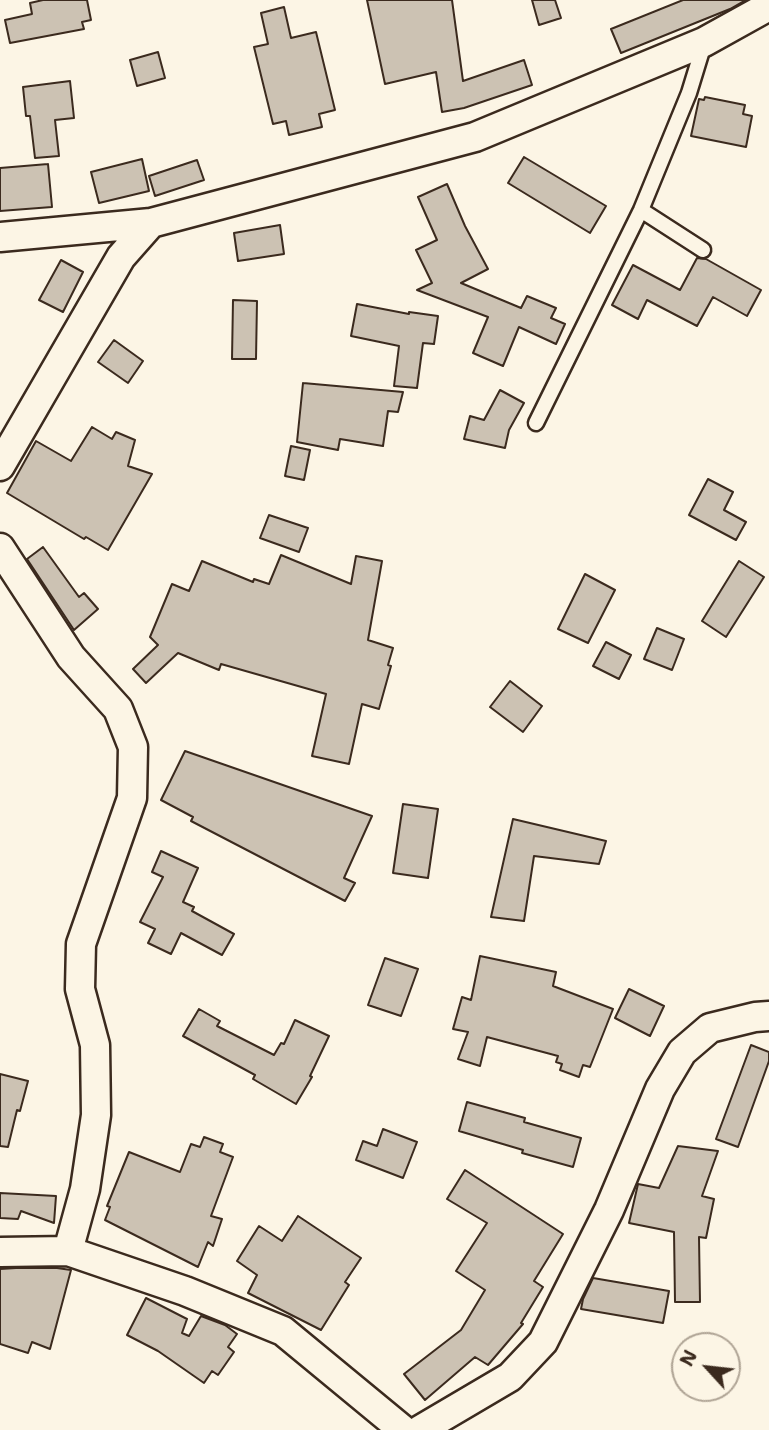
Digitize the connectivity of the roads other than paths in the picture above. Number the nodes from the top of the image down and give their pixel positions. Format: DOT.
graph roads {
  1 [pos="769,6"];
  2 [pos="704,42"];
  3 [pos="641,210"];
  4 [pos="151,223"];
  5 [pos="0,237"];
  6 [pos="703,250"];
  7 [pos="536,423"];
  8 [pos="0,466"];
  9 [pos="0,548"];
  10 [pos="769,1016"];
  11 [pos="68,1251"];
  12 [pos="0,1252"];
  13 [pos="404,1430"];
  14 [pos="420,1430"];
  1 -- 2 [label="street"];
  2 -- 3 [label="lane"];
  2 -- 4 [label="street"];
  3 -- 6 [label="lane"];
  3 -- 7 [label="lane"];
  4 -- 5 [label="street"];
  4 -- 8 [label="street"];
  9 -- 11 [label="street"];
  10 -- 14 [label="street"];
  11 -- 12 [label="street"];
  11 -- 13 [label="street"];
}
